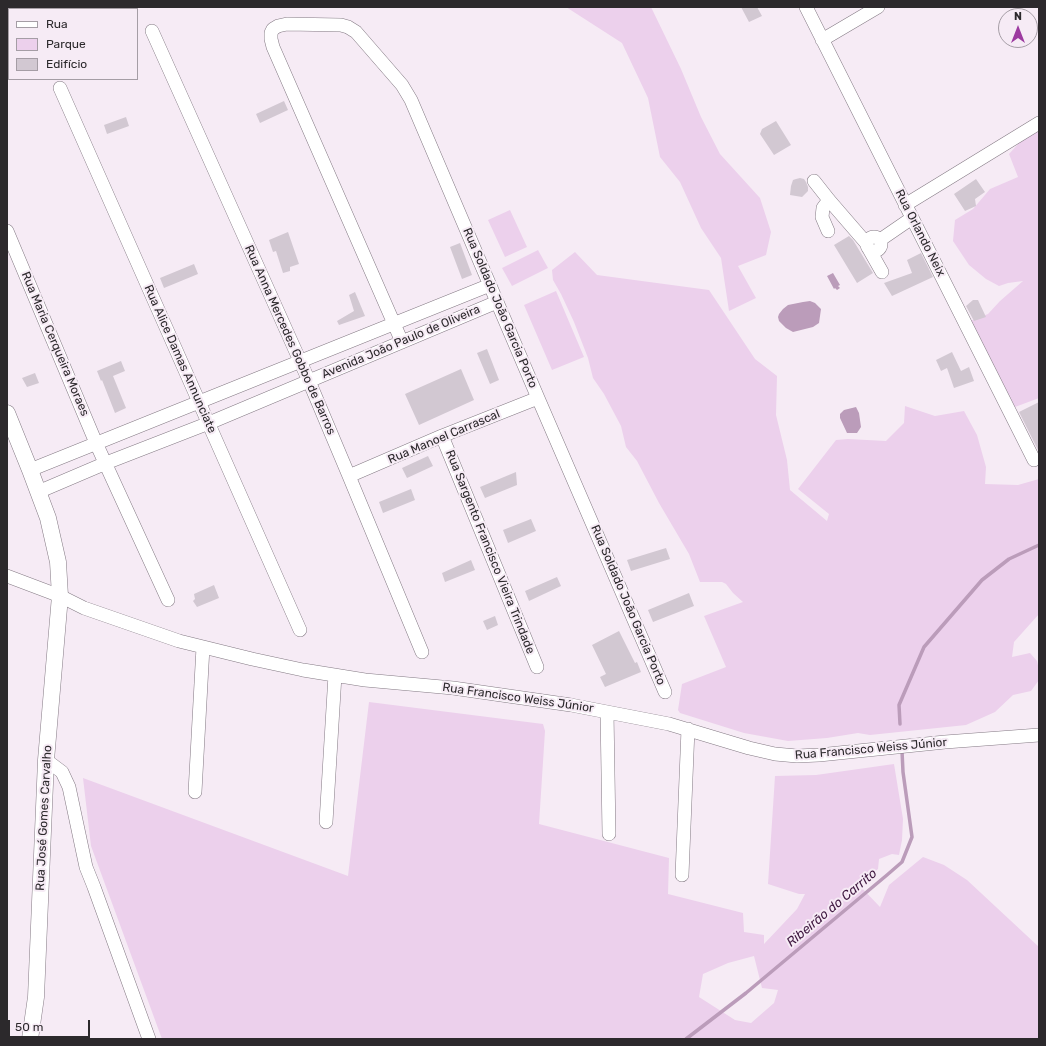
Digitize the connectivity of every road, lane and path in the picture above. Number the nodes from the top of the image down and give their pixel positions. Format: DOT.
graph roads {
  1 [pos="806,7"];
  2 [pos="878,7"];
  3 [pos="152,32"];
  4 [pos="822,40"];
  5 [pos="60,88"];
  6 [pos="1039,123"];
  7 [pos="814,181"];
  8 [pos="829,200"];
  9 [pos="906,205"];
  10 [pos="912,218"];
  11 [pos="7,231"];
  12 [pos="828,231"];
  13 [pos="868,247"];
  14 [pos="882,272"];
  15 [pos="490,285"];
  16 [pos="497,302"];
  17 [pos="395,324"];
  18 [pos="402,342"];
  19 [pos="300,362"];
  20 [pos="309,381"];
  21 [pos="538,398"];
  22 [pos="200,402"];
  23 [pos="7,413"];
  24 [pos="209,423"];
  25 [pos="442,436"];
  26 [pos="96,443"];
  27 [pos="77,451"];
  28 [pos="104,460"];
  29 [pos="1034,460"];
  30 [pos="30,470"];
  31 [pos="87,471"];
  32 [pos="349,476"];
  33 [pos="38,492"];
  34 [pos="7,576"];
  35 [pos="60,596"];
  36 [pos="168,600"];
  37 [pos="300,630"];
  38 [pos="203,647"];
  39 [pos="422,652"];
  40 [pos="537,667"];
  41 [pos="335,675"];
  42 [pos="665,692"];
  43 [pos="607,712"];
  44 [pos="688,729"];
  45 [pos="1039,735"];
  46 [pos="46,760"];
  47 [pos="195,792"];
  48 [pos="326,822"];
  49 [pos="609,834"];
  50 [pos="682,875"];
  51 [pos="30,1039"];
  52 [pos="149,1039"];
  1 -- 4 [label="street, Rua Orlando Neix"];
  2 -- 4 [label="street"];
  3 -- 19 [label="street, Rua Anna Mercedes Gobbo de Barros"];
  4 -- 9 [label="street, Rua Orlando Neix"];
  5 -- 22 [label="street, Rua Alice Damas Annunciate"];
  6 -- 9 [label="street"];
  7 -- 8 [label="street"];
  8 -- 12 [label="street"];
  8 -- 13 [label="street"];
  9 -- 10 [label="street, Rua Orlando Neix"];
  10 -- 13 [label="street"];
  10 -- 29 [label="street, Rua Orlando Neix"];
  11 -- 26 [label="street, Rua Maria Cerqueira Moraes"];
  13 -- 14 [label="street"];
  15 -- 16 [label="street, Rua Soldado João Garcia Porto"];
  15 -- 17 [label="street, Avenida João Paulo de Oliveira"];
  15 -- 17 [label="street, Rua Soldado João Garcia Porto"];
  16 -- 18 [label="street, Avenida João Paulo de Oliveira"];
  16 -- 21 [label="street, Rua Soldado João Garcia Porto"];
  17 -- 18 [label="street"];
  17 -- 19 [label="street, Avenida João Paulo de Oliveira"];
  18 -- 20 [label="street, Avenida João Paulo de Oliveira"];
  19 -- 20 [label="street, Rua Anna Mercedes Gobbo de Barros"];
  19 -- 22 [label="street, Avenida João Paulo de Oliveira"];
  20 -- 24 [label="street, Avenida João Paulo de Oliveira"];
  20 -- 32 [label="street, Rua Anna Mercedes Gobbo de Barros"];
  21 -- 25 [label="street, Rua Manoel Carrascal"];
  21 -- 42 [label="street, Rua Soldado João Garcia Porto"];
  22 -- 24 [label="street, Rua Alice Damas Annunciate"];
  22 -- 26 [label="street, Avenida João Paulo de Oliveira"];
  23 -- 30 [label="main road, Rua José Gomes Carvalho"];
  24 -- 28 [label="street, Avenida João Paulo de Oliveira"];
  24 -- 37 [label="street, Rua Alice Damas Annunciate"];
  25 -- 32 [label="street, Rua Manoel Carrascal"];
  25 -- 40 [label="street, Rua Sargento Francisco Vieira Trindade"];
  26 -- 27 [label="street, Avenida João Paulo de Oliveira"];
  26 -- 28 [label="street, Rua Maria Cerqueira Moraes"];
  27 -- 30 [label="street, Avenida João Paulo de Oliveira"];
  27 -- 31 [label="street"];
  28 -- 31 [label="street, Avenida João Paulo de Oliveira"];
  28 -- 36 [label="street"];
  30 -- 33 [label="main road, Rua José Gomes Carvalho"];
  31 -- 33 [label="street, Avenida João Paulo de Oliveira"];
  32 -- 39 [label="street, Rua Anna Mercedes Gobbo de Barros"];
  33 -- 35 [label="main road, Rua José Gomes Carvalho"];
  34 -- 35 [label="street, Rua Francisco Weiss Júnior"];
  35 -- 38 [label="street, Rua Francisco Weiss Júnior"];
  35 -- 46 [label="main road, Rua José Gomes Carvalho"];
  38 -- 41 [label="street, Rua Francisco Weiss Júnior"];
  38 -- 47 [label="street"];
  41 -- 43 [label="street, Rua Francisco Weiss Júnior"];
  41 -- 48 [label="street"];
  43 -- 44 [label="street, Rua Francisco Weiss Júnior"];
  43 -- 49 [label="street"];
  44 -- 45 [label="street, Rua Francisco Weiss Júnior"];
  44 -- 50 [label="street"];
  46 -- 51 [label="main road, Rua José Gomes Carvalho"];
  46 -- 52 [label="street"];
}
